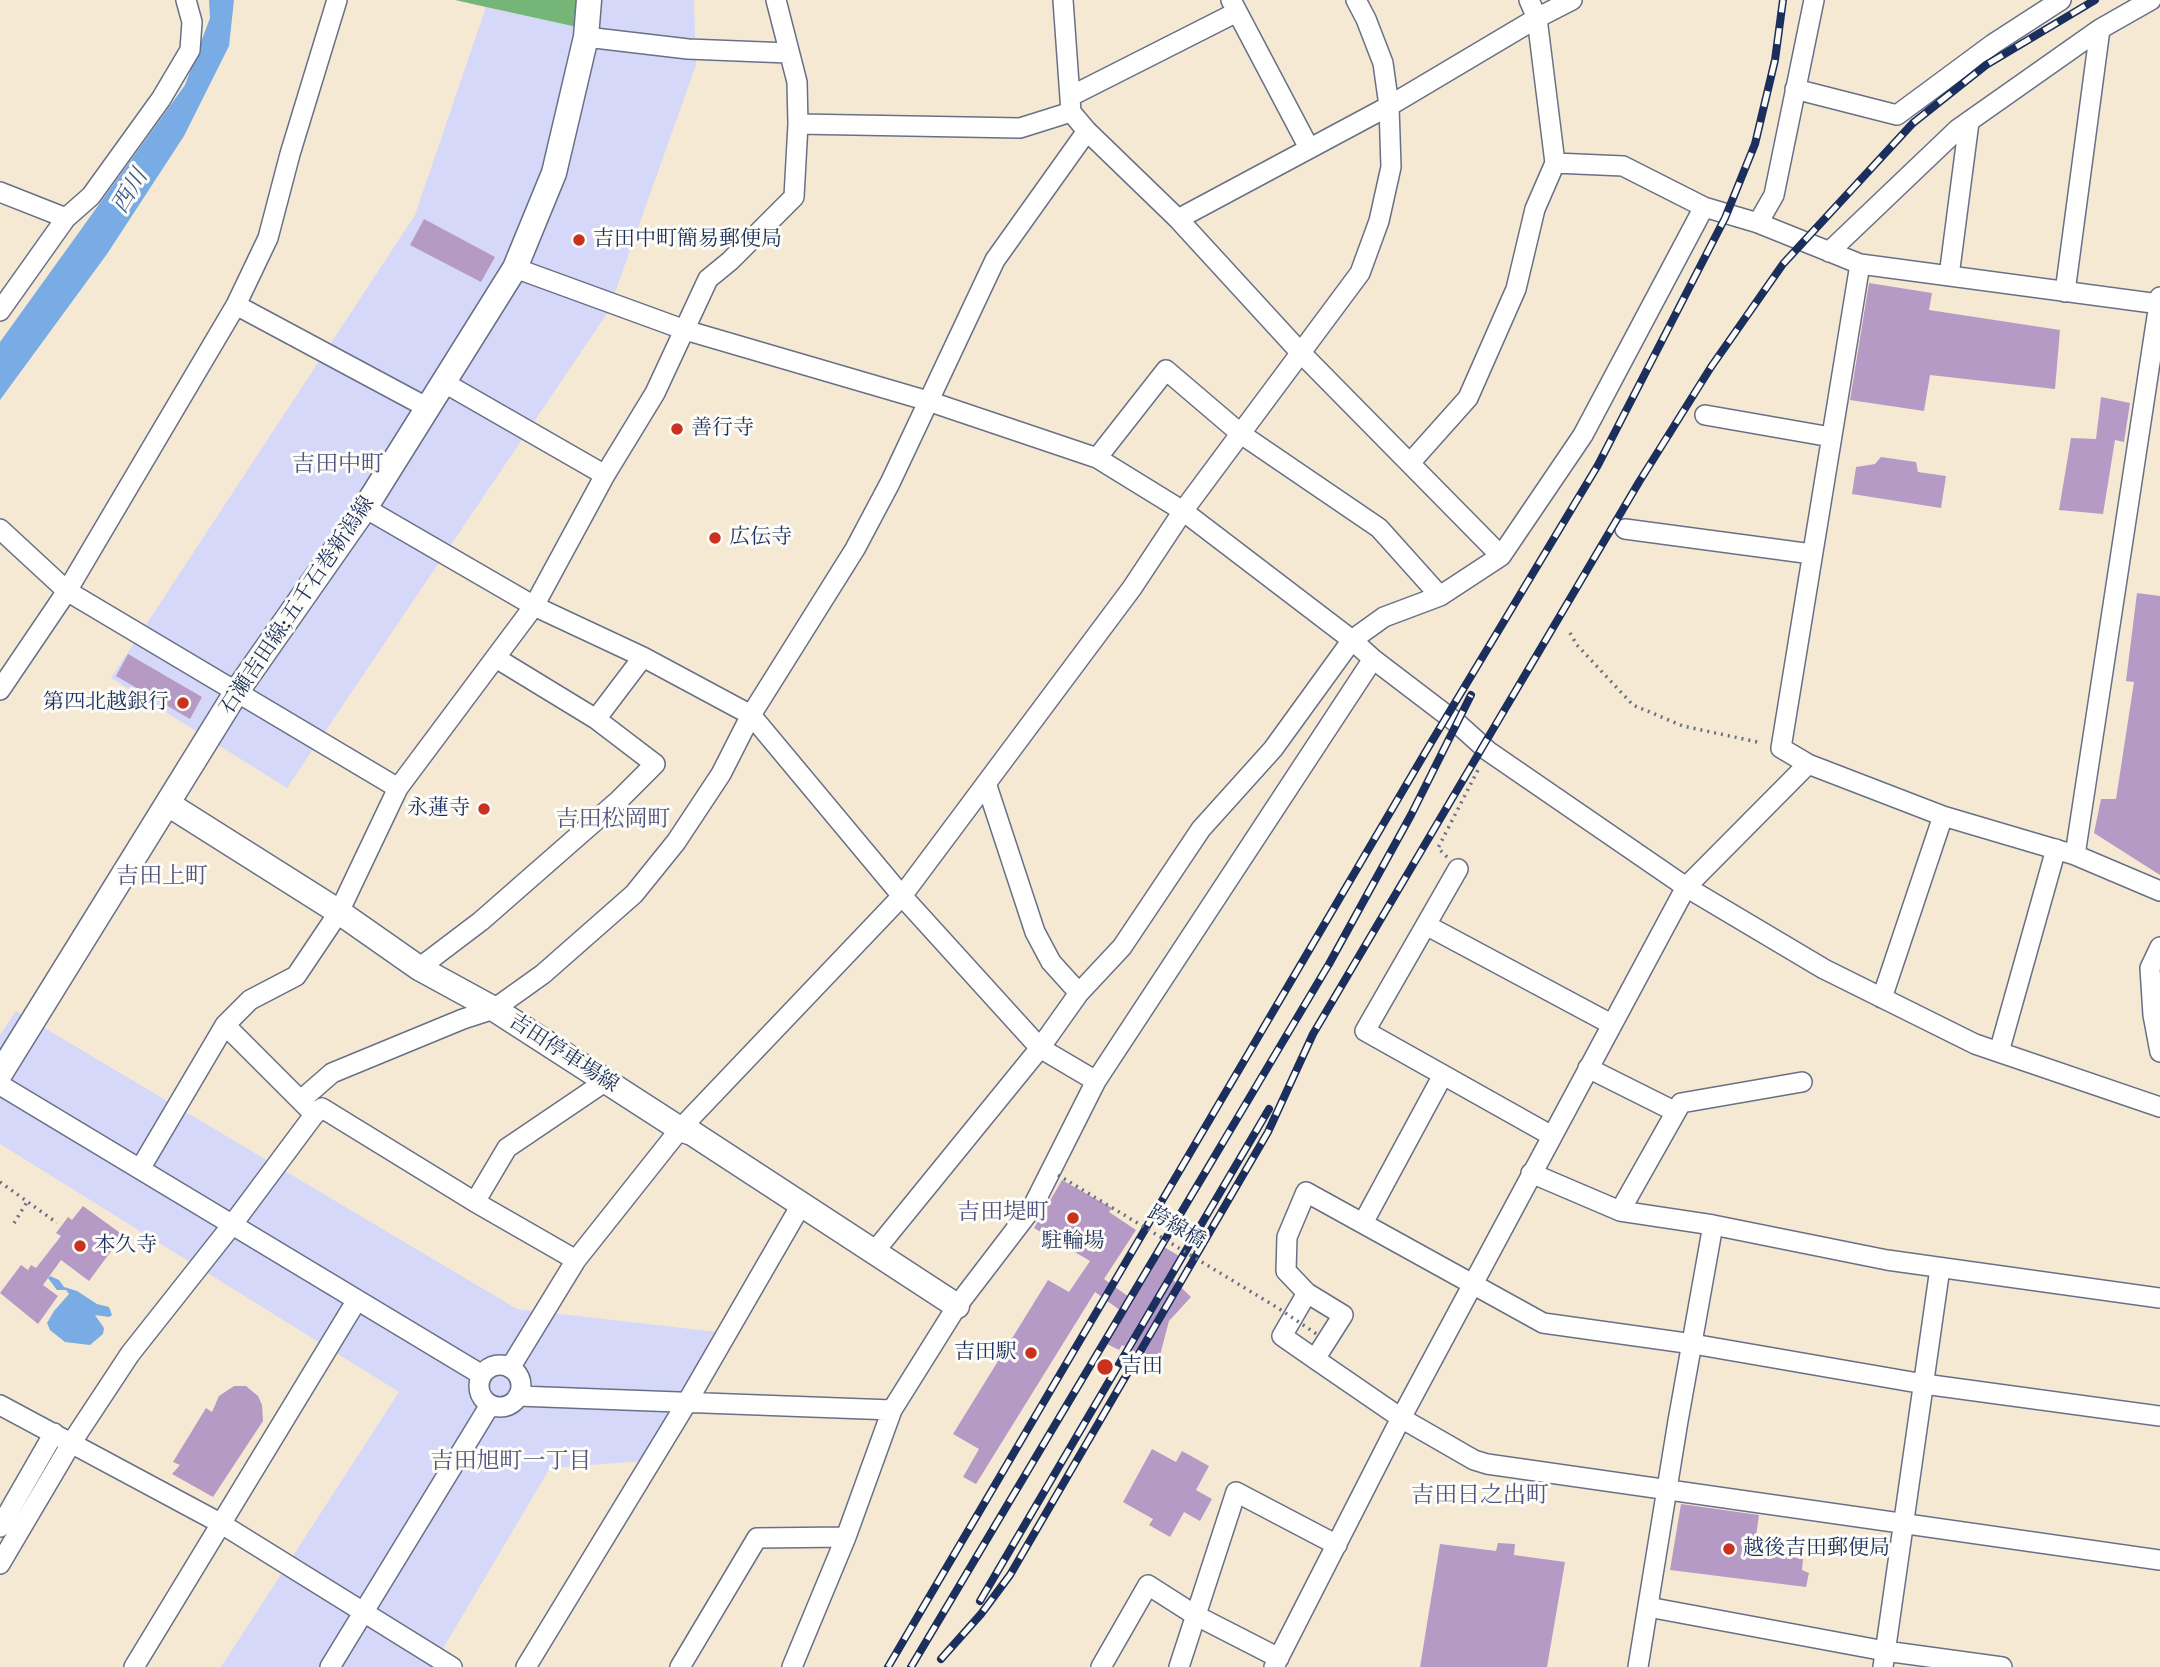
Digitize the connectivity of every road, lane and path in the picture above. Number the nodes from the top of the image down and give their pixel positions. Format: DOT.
graph roads {
  1 [pos="186,0"];
  2 [pos="337,0"];
  3 [pos="589,0"];
  4 [pos="776,0"];
  5 [pos="1063,0"];
  6 [pos="1356,0"];
  7 [pos="1572,0"];
  8 [pos="1830,0"];
  9 [pos="2061,0"];
  10 [pos="2151,0"];
  11 [pos="1813,5"];
  12 [pos="1234,6"];
  13 [pos="1533,9"];
  14 [pos="2100,29"];
  15 [pos="586,37"];
  16 [pos="788,53"];
  17 [pos="1795,89"];
  18 [pos="1071,104"];
  19 [pos="1389,107"];
  20 [pos="1969,122"];
  21 [pos="798,124"];
  22 [pos="1087,131"];
  23 [pos="1309,148"];
  24 [pos="1555,163"];
  25 [pos="0,192"];
  26 [pos="1704,207"];
  27 [pos="66,218"];
  28 [pos="1178,219"];
  29 [pos="1758,223"];
  30 [pos="1829,252"];
  31 [pos="1860,264"];
  32 [pos="515,268"];
  33 [pos="1949,276"];
  34 [pos="2065,292"];
  35 [pos="2160,302"];
  36 [pos="236,306"];
  37 [pos="0,311"];
  38 [pos="685,330"];
  39 [pos="1300,352"];
  40 [pos="443,382"];
  41 [pos="928,401"];
  42 [pos="428,408"];
  43 [pos="1705,415"];
  44 [pos="1241,434"];
  45 [pos="1831,437"];
  46 [pos="1097,458"];
  47 [pos="1410,463"];
  48 [pos="604,475"];
  49 [pos="365,508"];
  50 [pos="1183,511"];
  51 [pos="1625,528"];
  52 [pos="0,529"];
  53 [pos="1812,554"];
  54 [pos="1501,556"];
  55 [pos="67,591"];
  56 [pos="1440,596"];
  57 [pos="534,606"];
  58 [pos="1570,634"];
  59 [pos="1352,640"];
  60 [pos="643,657"];
  61 [pos="496,658"];
  62 [pos="1373,659"];
  63 [pos="0,690"];
  64 [pos="237,691"];
  65 [pos="751,715"];
  66 [pos="596,719"];
  67 [pos="1782,748"];
  68 [pos="1488,751"];
  69 [pos="1808,764"];
  70 [pos="987,786"];
  71 [pos="398,788"];
  72 [pos="168,804"];
  73 [pos="1943,816"];
  74 [pos="2056,849"];
  75 [pos="2075,855"];
  76 [pos="1458,869"];
  77 [pos="1686,887"];
  78 [pos="2160,891"];
  79 [pos="902,896"];
  80 [pos="339,912"];
  81 [pos="1426,925"];
  82 [pos="2160,947"];
  83 [pos="419,968"];
  84 [pos="1079,993"];
  85 [pos="1882,999"];
  86 [pos="494,1009"];
  87 [pos="1611,1024"];
  88 [pos="225,1025"];
  89 [pos="1040,1048"];
  90 [pos="1999,1052"];
  91 [pos="2160,1052"];
  92 [pos="1588,1068"];
  93 [pos="0,1074"];
  94 [pos="1443,1075"];
  95 [pos="606,1081"];
  96 [pos="1096,1081"];
  97 [pos="1802,1082"];
  98 [pos="0,1085"];
  99 [pos="307,1107"];
  100 [pos="2160,1107"];
  101 [pos="1676,1112"];
  102 [pos="680,1129"];
  103 [pos="1552,1136"];
  104 [pos="140,1169"];
  105 [pos="1531,1173"];
  106 [pos="1058,1175"];
  107 [pos="0,1182"];
  108 [pos="27,1202"];
  109 [pos="475,1202"];
  110 [pos="801,1205"];
  111 [pos="1620,1211"];
  112 [pos="14,1223"];
  113 [pos="57,1223"];
  114 [pos="1363,1223"];
  115 [pos="232,1225"];
  116 [pos="1713,1226"];
  117 [pos="874,1252"];
  118 [pos="576,1260"];
  119 [pos="1940,1268"];
  120 [pos="1472,1284"];
  121 [pos="1307,1293"];
  122 [pos="2160,1298"];
  123 [pos="357,1300"];
  124 [pos="957,1306"];
  125 [pos="1318,1335"];
  126 [pos="1693,1344"];
  127 [pos="1315,1359"];
  128 [pos="510,1368"];
  129 [pos="482,1375"];
  130 [pos="1924,1384"];
  131 [pos="518,1396"];
  132 [pos="686,1404"];
  133 [pos="0,1405"];
  134 [pos="490,1405"];
  135 [pos="892,1410"];
  136 [pos="2160,1416"];
  137 [pos="1401,1418"];
  138 [pos="63,1437"];
  139 [pos="1667,1490"];
  140 [pos="1905,1522"];
  141 [pos="220,1523"];
  142 [pos="0,1527"];
  143 [pos="846,1537"];
  144 [pos="1337,1545"];
  145 [pos="2160,1560"];
  146 [pos="0,1564"];
  147 [pos="1648,1607"];
  148 [pos="363,1611"];
  149 [pos="1195,1615"];
  150 [pos="1884,1659"];
  151 [pos="1277,1663"];
  152 [pos="134,1667"];
  153 [pos="330,1667"];
  154 [pos="452,1667"];
  155 [pos="526,1667"];
  156 [pos="680,1667"];
  157 [pos="792,1667"];
  158 [pos="1101,1667"];
  159 [pos="1179,1667"];
  160 [pos="1638,1667"];
  161 [pos="2002,1667"];
  1 -- 27 [label="street"];
  2 -- 36 [label="street"];
  3 -- 15 [label="main road, 石瀬吉田線;五千石巻新潟線"];
  4 -- 16 [label="street"];
  5 -- 18 [label="street"];
  6 -- 19 [label="street"];
  7 -- 13 [label="street"];
  8 -- 11 [label="street"];
  9 -- 17 [label="street"];
  10 -- 14 [label="street"];
  11 -- 17 [label="street"];
  12 -- 18 [label="street"];
  12 -- 23 [label="street"];
  13 -- 19 [label="street"];
  13 -- 24 [label="street"];
  14 -- 20 [label="street"];
  14 -- 34 [label="street"];
  15 -- 16 [label="street"];
  15 -- 32 [label="main road, 石瀬吉田線;五千石巻新潟線"];
  16 -- 21 [label="street"];
  17 -- 29 [label="street"];
  18 -- 21 [label="street"];
  18 -- 22 [label="street"];
  19 -- 23 [label="street"];
  19 -- 39 [label="street"];
  20 -- 30 [label="street"];
  20 -- 33 [label="street"];
  21 -- 38 [label="street"];
  22 -- 28 [label="street"];
  22 -- 41 [label="street"];
  23 -- 28 [label="street"];
  24 -- 26 [label="street"];
  24 -- 47 [label="street"];
  25 -- 27 [label="street"];
  26 -- 29 [label="street"];
  26 -- 54 [label="street"];
  27 -- 37 [label="street"];
  28 -- 39 [label="street"];
  29 -- 30 [label="street"];
  30 -- 31 [label="street"];
  31 -- 33 [label="street"];
  31 -- 45 [label="street"];
  32 -- 38 [label="street"];
  32 -- 40 [label="main road, 石瀬吉田線;五千石巻新潟線"];
  33 -- 34 [label="street"];
  34 -- 35 [label="street"];
  35 -- 75 [label="street"];
  36 -- 42 [label="street"];
  36 -- 55 [label="street"];
  38 -- 41 [label="street"];
  38 -- 48 [label="street"];
  39 -- 44 [label="street"];
  39 -- 47 [label="street"];
  40 -- 42 [label="main road, 石瀬吉田線;五千石巻新潟線"];
  40 -- 48 [label="street"];
  41 -- 46 [label="street"];
  41 -- 65 [label="street"];
  42 -- 49 [label="main road, 石瀬吉田線;五千石巻新潟線"];
  43 -- 45 [label="street"];
  44 -- 46 [label="street"];
  44 -- 50 [label="street"];
  44 -- 56 [label="street"];
  45 -- 53 [label="street"];
  46 -- 50 [label="street"];
  47 -- 54 [label="street"];
  48 -- 57 [label="street"];
  49 -- 57 [label="street"];
  49 -- 64 [label="main road, 石瀬吉田線;五千石巻新潟線"];
  50 -- 59 [label="street"];
  50 -- 70 [label="street"];
  51 -- 53 [label="street"];
  52 -- 55 [label="street"];
  53 -- 67 [label="street"];
  54 -- 56 [label="street"];
  55 -- 63 [label="street"];
  55 -- 64 [label="street"];
  56 -- 59 [label="street"];
  57 -- 60 [label="street"];
  57 -- 61 [label="street"];
  58 -- 67 [label="path"];
  59 -- 62 [label="street"];
  59 -- 84 [label="street"];
  60 -- 65 [label="street"];
  60 -- 66 [label="street"];
  61 -- 66 [label="street"];
  61 -- 71 [label="street"];
  62 -- 68 [label="street"];
  62 -- 96 [label="street"];
  64 -- 71 [label="street"];
  64 -- 72 [label="main road, 石瀬吉田線;五千石巻新潟線"];
  65 -- 79 [label="street"];
  65 -- 86 [label="street"];
  66 -- 83 [label="street"];
  67 -- 69 [label="street"];
  68 -- 76 [label="path"];
  68 -- 77 [label="street"];
  69 -- 73 [label="street"];
  69 -- 77 [label="street"];
  70 -- 79 [label="street"];
  70 -- 84 [label="street"];
  71 -- 80 [label="street"];
  72 -- 80 [label="main road, 吉田停車場線"];
  72 -- 93 [label="main road, 石瀬吉田線;五千石巻新潟線"];
  73 -- 74 [label="street"];
  73 -- 85 [label="street"];
  74 -- 75 [label="street"];
  74 -- 90 [label="street"];
  75 -- 78 [label="street"];
  76 -- 81 [label="street"];
  77 -- 85 [label="street"];
  77 -- 87 [label="street"];
  79 -- 89 [label="street"];
  79 -- 102 [label="street"];
  80 -- 83 [label="main road, 吉田停車場線"];
  80 -- 88 [label="street"];
  81 -- 87 [label="street"];
  81 -- 94 [label="street"];
  82 -- 91 [label="street"];
  83 -- 86 [label="main road, 吉田停車場線"];
  84 -- 89 [label="street"];
  85 -- 90 [label="street"];
  86 -- 95 [label="main road, 吉田停車場線"];
  86 -- 99 [label="street"];
  87 -- 92 [label="street"];
  88 -- 99 [label="street"];
  88 -- 104 [label="street"];
  89 -- 96 [label="street"];
  89 -- 117 [label="street"];
  90 -- 100 [label="street"];
  92 -- 101 [label="street"];
  92 -- 103 [label="street"];
  94 -- 103 [label="street"];
  94 -- 114 [label="street"];
  95 -- 102 [label="main road, 吉田停車場線"];
  95 -- 109 [label="street"];
  96 -- 124 [label="street"];
  97 -- 101 [label="street"];
  98 -- 104 [label="street"];
  99 -- 109 [label="street"];
  99 -- 115 [label="street"];
  101 -- 111 [label="street"];
  102 -- 110 [label="main road, 吉田停車場線"];
  102 -- 118 [label="street"];
  103 -- 105 [label="street"];
  104 -- 115 [label="street"];
  105 -- 111 [label="street"];
  105 -- 120 [label="street"];
  106 -- 125 [label="path, 跨線橋, bridge"];
  107 -- 108 [label="path"];
  108 -- 112 [label="path"];
  108 -- 113 [label="path"];
  109 -- 118 [label="street"];
  110 -- 117 [label="main road, 吉田停車場線"];
  110 -- 132 [label="street"];
  111 -- 116 [label="street"];
  114 -- 120 [label="street"];
  114 -- 121 [label="street"];
  115 -- 123 [label="street"];
  115 -- 138 [label="street"];
  116 -- 119 [label="street"];
  116 -- 126 [label="street"];
  117 -- 124 [label="main road, 吉田停車場線"];
  118 -- 128 [label="street"];
  119 -- 122 [label="street"];
  119 -- 130 [label="street"];
  120 -- 126 [label="street"];
  120 -- 137 [label="street"];
  121 -- 127 [label="street"];
  121 -- 127 [label="street"];
  123 -- 129 [label="street"];
  123 -- 141 [label="street"];
  124 -- 135 [label="street"];
  126 -- 130 [label="street"];
  126 -- 139 [label="street"];
  127 -- 137 [label="street"];
  128 -- 129 [label="street"];
  128 -- 131 [label="street"];
  129 -- 134 [label="street"];
  130 -- 136 [label="street"];
  130 -- 140 [label="street"];
  131 -- 132 [label="street"];
  131 -- 134 [label="street"];
  132 -- 135 [label="street"];
  132 -- 155 [label="street"];
  133 -- 138 [label="street"];
  134 -- 148 [label="street"];
  135 -- 143 [label="street"];
  137 -- 139 [label="street"];
  137 -- 144 [label="street"];
  138 -- 141 [label="street"];
  138 -- 142 [label="street"];
  138 -- 146 [label="street"];
  139 -- 140 [label="street"];
  139 -- 147 [label="street"];
  140 -- 145 [label="street"];
  140 -- 150 [label="street"];
  141 -- 148 [label="street"];
  141 -- 152 [label="street"];
  143 -- 156 [label="street"];
  143 -- 157 [label="street"];
  144 -- 149 [label="street"];
  144 -- 151 [label="street"];
  147 -- 150 [label="street"];
  147 -- 160 [label="street"];
  148 -- 153 [label="street"];
  148 -- 154 [label="street"];
  149 -- 151 [label="street"];
  149 -- 158 [label="street"];
  149 -- 159 [label="street"];
  150 -- 161 [label="street"];
}
